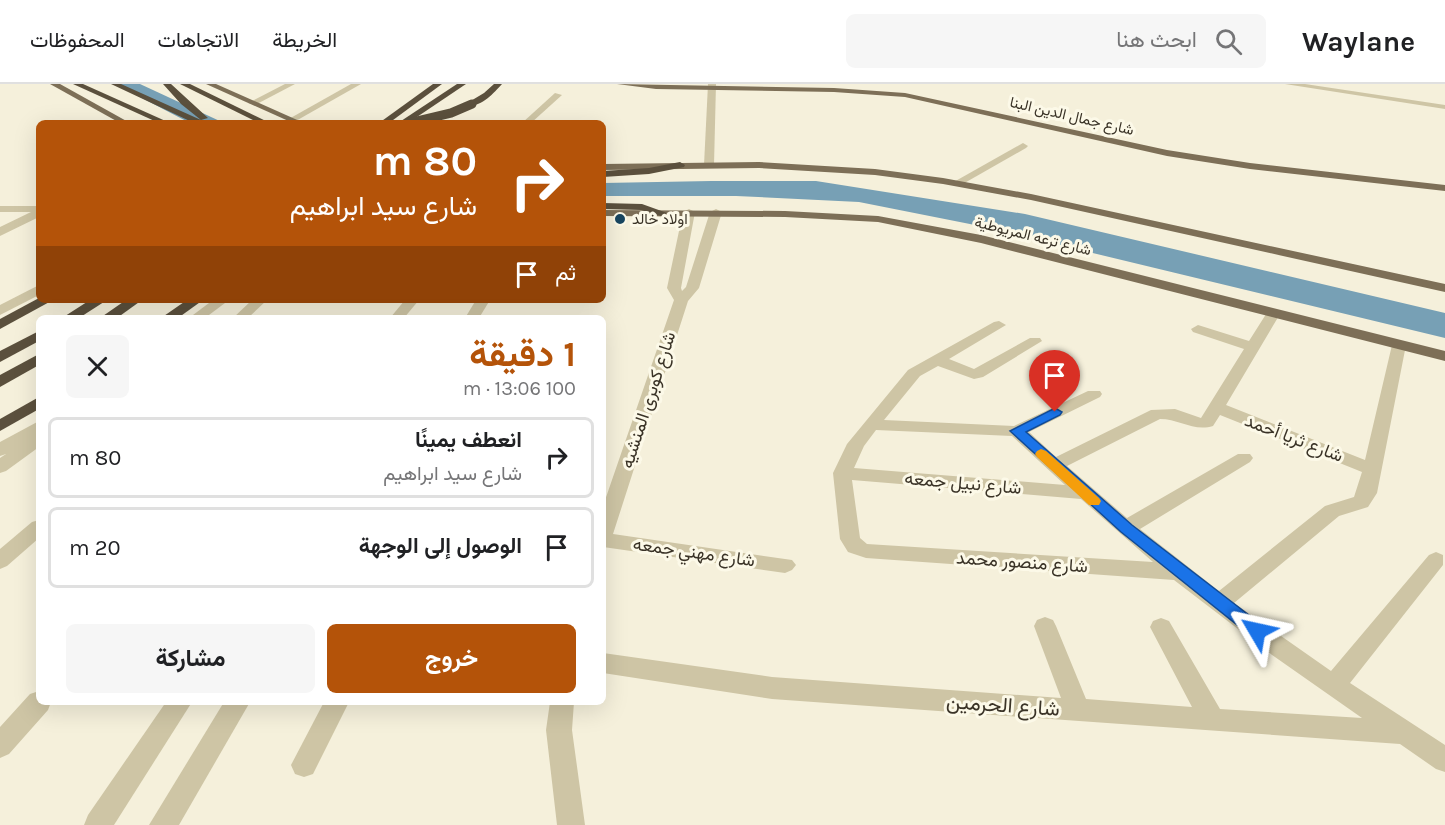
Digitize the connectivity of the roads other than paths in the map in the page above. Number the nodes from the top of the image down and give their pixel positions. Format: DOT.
graph roads {
  1 [pos="54,84"];
  2 [pos="77,84"];
  3 [pos="116,84"];
  4 [pos="167,84"];
  5 [pos="184,84"];
  6 [pos="291,84"];
  7 [pos="357,84"];
  8 [pos="438,84"];
  9 [pos="462,84"];
  10 [pos="471,84"];
  11 [pos="498,84"];
  12 [pos="621,84"];
  13 [pos="859,84"];
  14 [pos="1289,84"];
  15 [pos="214,85"];
  16 [pos="676,86"];
  17 [pos="711,86"];
  18 [pos="1398,92"];
  19 [pos="558,95"];
  20 [pos="1405,100"];
  21 [pos="252,103"];
  22 [pos="1445,107"];
  23 [pos="404,108"];
  24 [pos="120,120"];
  25 [pos="159,120"];
  26 [pos="194,120"];
  27 [pos="206,120"];
  28 [pos="260,120"];
  29 [pos="291,120"];
  30 [pos="299,120"];
  31 [pos="378,120"];
  32 [pos="387,120"];
  33 [pos="407,120"];
  34 [pos="420,120"];
  35 [pos="431,120"];
  36 [pos="529,120"];
  37 [pos="1023,146"];
  38 [pos="680,165"];
  39 [pos="709,165"];
  40 [pos="606,167"];
  41 [pos="606,174"];
  42 [pos="1445,179"];
  43 [pos="957,183"];
  44 [pos="1445,188"];
  45 [pos="606,206"];
  46 [pos="0,209"];
  47 [pos="36,211"];
  48 [pos="689,212"];
  49 [pos="716,212"];
  50 [pos="36,213"];
  51 [pos="606,213"];
  52 [pos="662,213"];
  53 [pos="0,232"];
  54 [pos="1445,288"];
  55 [pos="36,291"];
  56 [pos="681,300"];
  57 [pos="40,303"];
  58 [pos="95,303"];
  59 [pos="130,303"];
  60 [pos="191,303"];
  61 [pos="218,303"];
  62 [pos="257,303"];
  63 [pos="410,303"];
  64 [pos="0,311"];
  65 [pos="1273,314"];
  66 [pos="74,315"];
  67 [pos="112,315"];
  68 [pos="173,315"];
  69 [pos="200,315"];
  70 [pos="243,315"];
  71 [pos="400,315"];
  72 [pos="0,325"];
  73 [pos="999,325"];
  74 [pos="1198,329"];
  75 [pos="36,337"];
  76 [pos="1035,341"];
  77 [pos="1399,345"];
  78 [pos="1252,347"];
  79 [pos="1445,356"];
  80 [pos="0,357"];
  81 [pos="936,358"];
  82 [pos="36,361"];
  83 [pos="0,382"];
  84 [pos="1094,394"];
  85 [pos="36,404"];
  86 [pos="1215,407"];
  87 [pos="871,425"];
  88 [pos="0,426"];
  89 [pos="1017,431"];
  90 [pos="36,432"];
  91 [pos="36,433"];
  92 [pos="0,450"];
  93 [pos="1244,458"];
  94 [pos="1054,465"];
  95 [pos="0,467"];
  96 [pos="1372,469"];
  97 [pos="843,473"];
  98 [pos="1084,493"];
  99 [pos="606,525"];
  100 [pos="1126,528"];
  101 [pos="36,530"];
  102 [pos="606,540"];
  103 [pos="1436,560"];
  104 [pos="0,561"];
  105 [pos="785,565"];
  106 [pos="1179,572"];
  107 [pos="1219,603"];
  108 [pos="1045,626"];
  109 [pos="1161,627"];
  110 [pos="606,663"];
  111 [pos="1333,686"];
  112 [pos="36,705"];
  113 [pos="178,705"];
  114 [pos="236,705"];
  115 [pos="335,705"];
  116 [pos="562,705"];
  117 [pos="1078,710"];
  118 [pos="1212,719"];
  119 [pos="1404,733"];
  120 [pos="0,746"];
  121 [pos="1445,760"];
  122 [pos="304,765"];
  123 [pos="98,825"];
  124 [pos="163,825"];
  125 [pos="571,825"];
  1 -- 24 [label="main road"];
  2 -- 25 [label="highway"];
  3 -- 26 [label="highway"];
  4 -- 27 [label="highway"];
  5 -- 28 [label="highway"];
  6 -- 21 [label="street"];
  7 -- 30 [label="street"];
  8 -- 23 [label="highway"];
  9 -- 33 [label="highway"];
  10 -- 35 [label="highway, bridge"];
  11 -- 34 [label="highway, bridge"];
  12 -- 16 [label="main road, شارع جمال الدين البنا"];
  13 -- 42 [label="main road, شارع جمال الدين البنا"];
  14 -- 20 [label="street"];
  15 -- 21 [label="main road"];
  16 -- 17 [label="main road, شارع جمال الدين البنا"];
  17 -- 39 [label="street"];
  17 -- 44 [label="main road, شارع جمال الدين البنا"];
  18 -- 20 [label="street"];
  19 -- 36 [label="street"];
  20 -- 22 [label="street"];
  21 -- 29 [label="main road"];
  23 -- 31 [label="highway"];
  23 -- 32 [label="highway"];
  37 -- 43 [label="street"];
  38 -- 39 [label="main road, شارع ترعه المريوطية"];
  38 -- 40 [label="main road, شارع ترعه المريوطية"];
  38 -- 41 [label="highway"];
  39 -- 43 [label="main road, شارع ترعه المريوطية"];
  43 -- 54 [label="main road, شارع ترعه المريوطية"];
  45 -- 52 [label="highway"];
  46 -- 47 [label="street"];
  48 -- 49 [label="main road, شارع ترعه المريوطية"];
  48 -- 52 [label="main road, شارع ترعه المريوطية"];
  48 -- 56 [label="street, شارع كوبرى المنشيه"];
  49 -- 56 [label="street, شارع كوبرى المنشيه"];
  49 -- 65 [label="main road, شارع ترعه المريوطية"];
  50 -- 53 [label="street"];
  51 -- 52 [label="main road, شارع ترعه المريوطية"];
  55 -- 64 [label="street"];
  56 -- 99 [label="street, شارع كوبرى المنشيه"];
  57 -- 72 [label="highway"];
  58 -- 66 [label="highway"];
  59 -- 67 [label="highway"];
  60 -- 68 [label="highway"];
  61 -- 69 [label="street"];
  62 -- 70 [label="street"];
  63 -- 71 [label="street"];
  65 -- 77 [label="main road, شارع ترعه المريوطية"];
  65 -- 78 [label="street"];
  73 -- 81 [label="street"];
  74 -- 78 [label="street"];
  75 -- 80 [label="highway"];
  76 -- 81 [label="street"];
  77 -- 79 [label="main road, شارع ترعه المريوطية"];
  77 -- 96 [label="street"];
  78 -- 86 [label="street"];
  81 -- 87 [label="street"];
  82 -- 83 [label="highway"];
  84 -- 89 [label="street"];
  85 -- 88 [label="highway"];
  86 -- 94 [label="street"];
  86 -- 96 [label="street, شارع ثريا أحمد"];
  87 -- 89 [label="street"];
  87 -- 97 [label="street"];
  89 -- 94 [label="street"];
  90 -- 92 [label="street"];
  91 -- 95 [label="street"];
  93 -- 100 [label="street"];
  94 -- 98 [label="street"];
  96 -- 107 [label="street"];
  97 -- 98 [label="street, شارع نبيل جمعه"];
  97 -- 106 [label="street, شارع منصور محمد"];
  98 -- 100 [label="street"];
  100 -- 106 [label="street"];
  101 -- 104 [label="street"];
  102 -- 105 [label="street, شارع مهني جمعه"];
  103 -- 111 [label="street"];
  106 -- 107 [label="street"];
  107 -- 111 [label="street"];
  108 -- 117 [label="street"];
  109 -- 118 [label="street"];
  110 -- 117 [label="street, شارع الحرمين"];
  111 -- 119 [label="street"];
  112 -- 120 [label="street"];
  113 -- 123 [label="street"];
  114 -- 124 [label="street"];
  115 -- 122 [label="street"];
  116 -- 125 [label="street"];
  117 -- 118 [label="street, شارع الحرمين"];
  118 -- 119 [label="street, شارع الحرمين"];
  119 -- 121 [label="street"];
}
